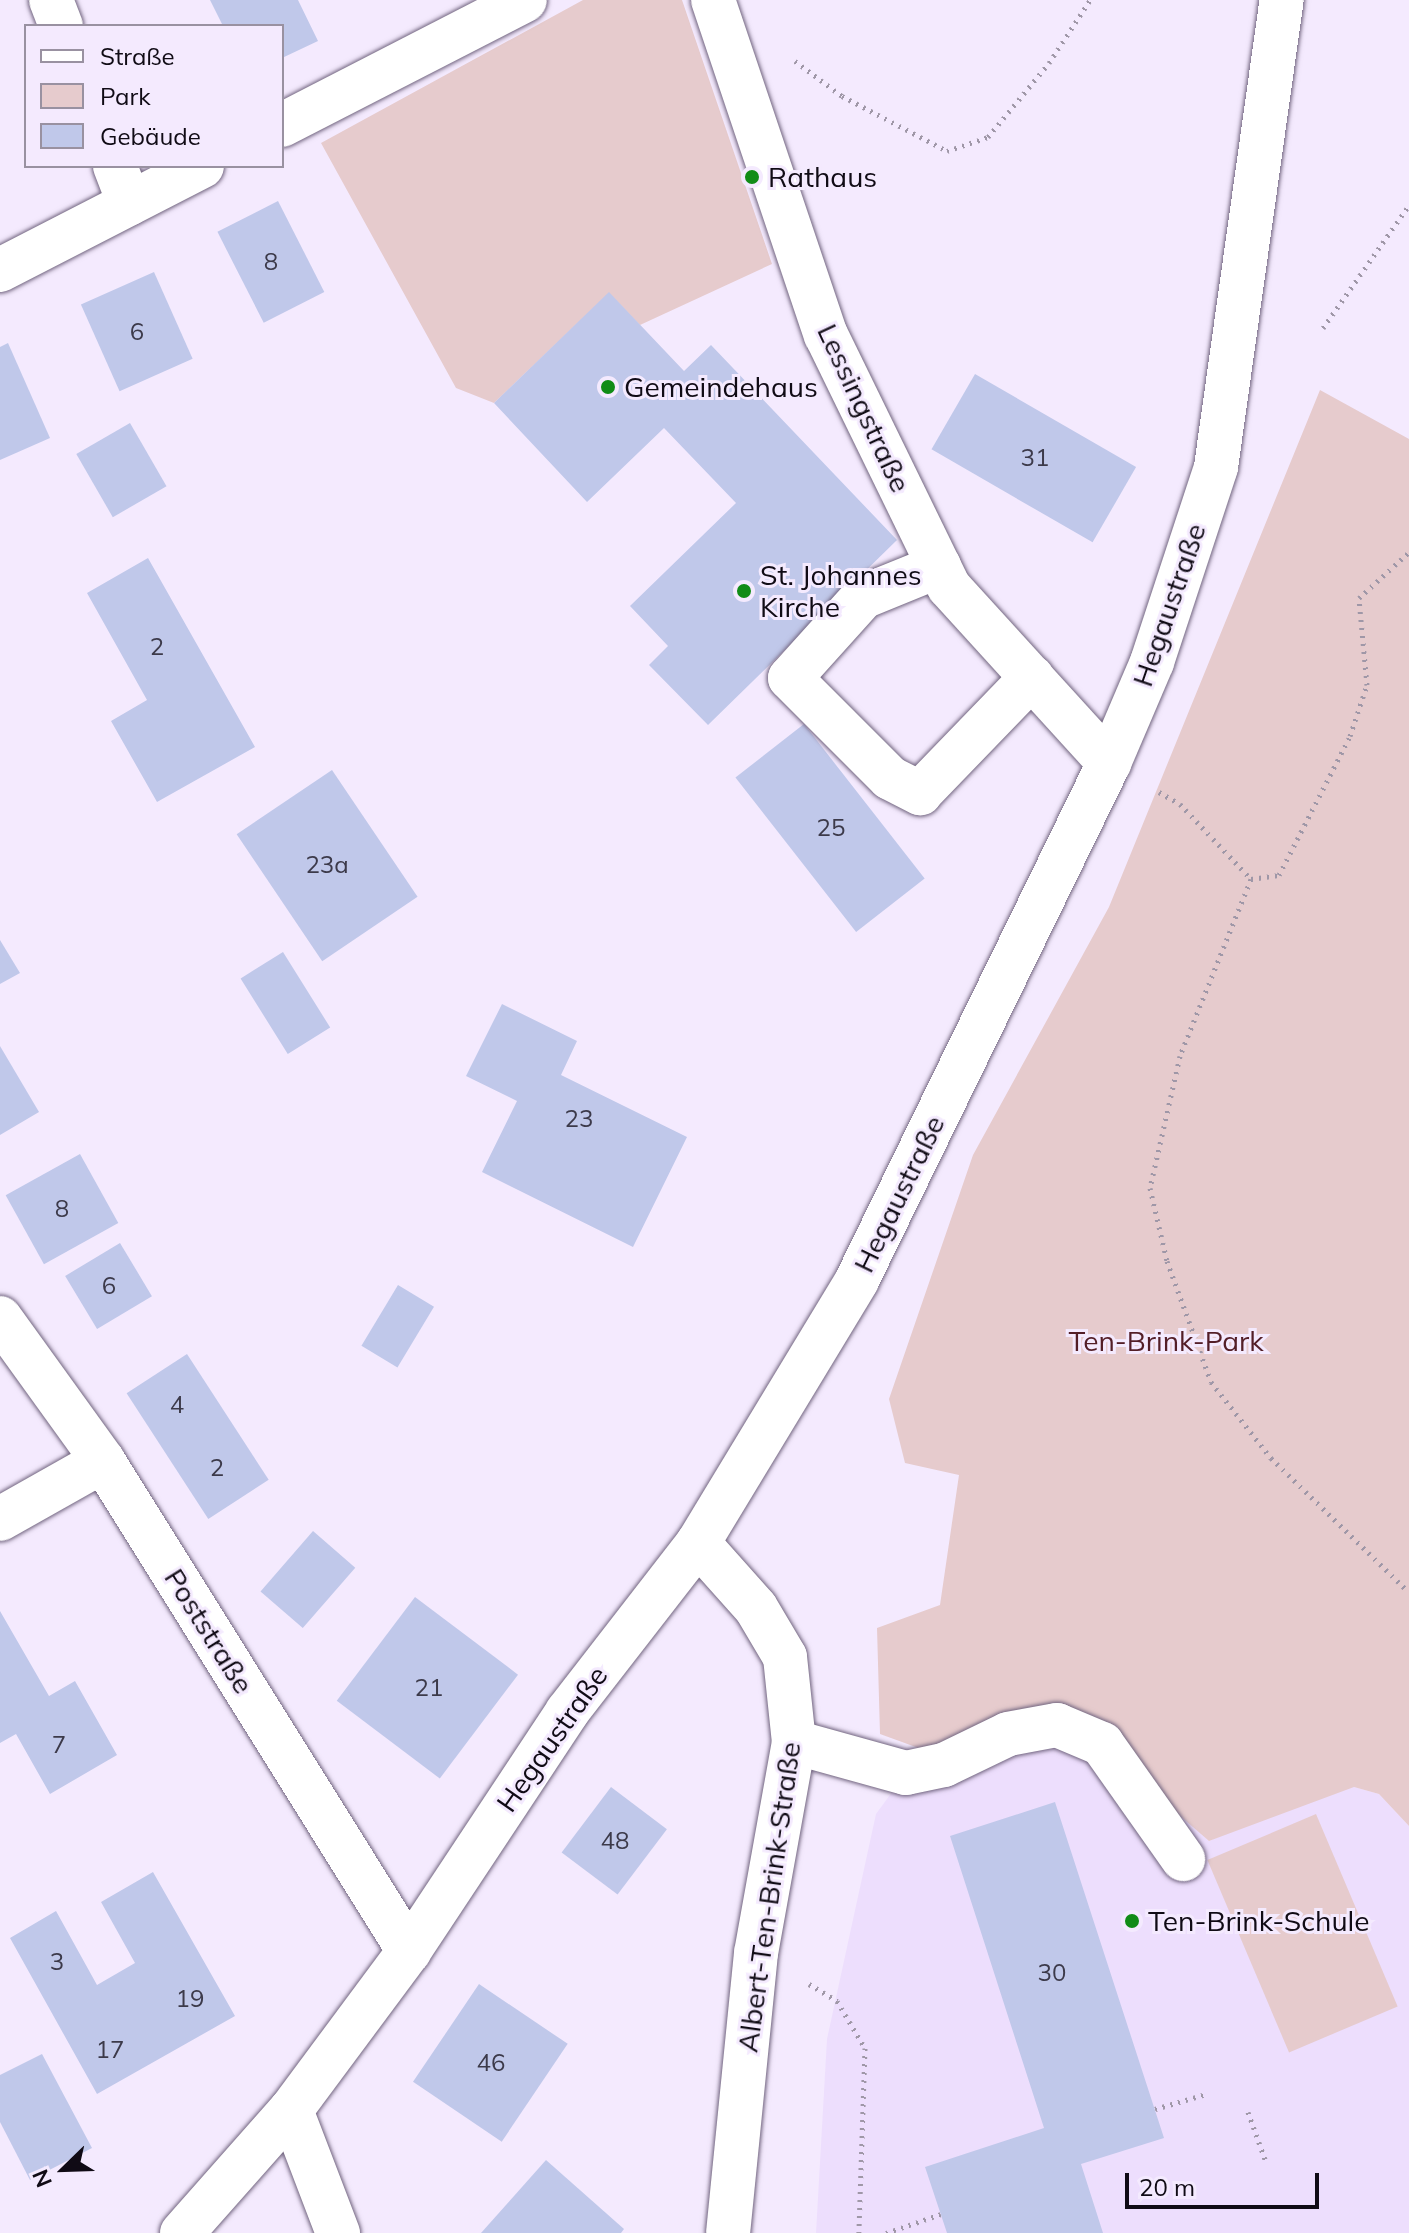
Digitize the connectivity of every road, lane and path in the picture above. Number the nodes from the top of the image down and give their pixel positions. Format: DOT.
graph roads {
  1 [pos="51,0"];
  2 [pos="525,0"];
  3 [pos="713,0"];
  4 [pos="1090,0"];
  5 [pos="1282,0"];
  6 [pos="60,24"];
  7 [pos="793,59"];
  8 [pos="284,124"];
  9 [pos="194,168"];
  10 [pos="122,185"];
  11 [pos="1409,205"];
  12 [pos="0,270"];
  13 [pos="1323,328"];
  14 [pos="1409,552"];
  15 [pos="939,566"];
  16 [pos="1032,677"];
  17 [pos="1109,763"];
  18 [pos="1251,879"];
  19 [pos="0,1318"];
  20 [pos="103,1461"];
  21 [pos="0,1519"];
  22 [pos="698,1543"];
  23 [pos="1409,1592"];
  24 [pos="794,1742"];
  25 [pos="1183,1859"];
  26 [pos="409,1951"];
  27 [pos="756,1953"];
  28 [pos="1206,2094"];
  29 [pos="1155,2109"];
  30 [pos="291,2110"];
  31 [pos="1248,2112"];
  32 [pos="1266,2162"];
  33 [pos="941,2214"];
  34 [pos="182,2233"];
  35 [pos="338,2233"];
  36 [pos="728,2233"];
  37 [pos="859,2233"];
  38 [pos="886,2233"];
  1 -- 6 [label="street"];
  2 -- 8 [label="street"];
  3 -- 15 [label="street, Lessingstraße"];
  4 -- 7 [label="path"];
  5 -- 17 [label="street, Hegaustraße"];
  9 -- 10 [label="street"];
  10 -- 12 [label="street"];
  11 -- 13 [label="path"];
  14 -- 18 [label="path"];
  15 -- 16 [label="street, Lessingstraße"];
  15 -- 16 [label="street"];
  16 -- 17 [label="street, Lessingstraße"];
  17 -- 18 [label="path"];
  17 -- 22 [label="street, Hegaustraße"];
  18 -- 23 [label="path"];
  19 -- 20 [label="street, Poststraße"];
  20 -- 21 [label="street"];
  20 -- 26 [label="street, Poststraße"];
  22 -- 24 [label="street, Albert-Ten-Brink-Straße"];
  22 -- 26 [label="street, Hegaustraße"];
  24 -- 25 [label="street"];
  24 -- 27 [label="street, Albert-Ten-Brink-Straße"];
  26 -- 30 [label="street, Hegaustraße"];
  27 -- 36 [label="street, Albert-Ten-Brink-Straße"];
  27 -- 37 [label="path"];
  28 -- 29 [label="path"];
  30 -- 34 [label="street, Hegaustraße"];
  30 -- 35 [label="street"];
  31 -- 32 [label="path"];
  33 -- 38 [label="path"];
}
